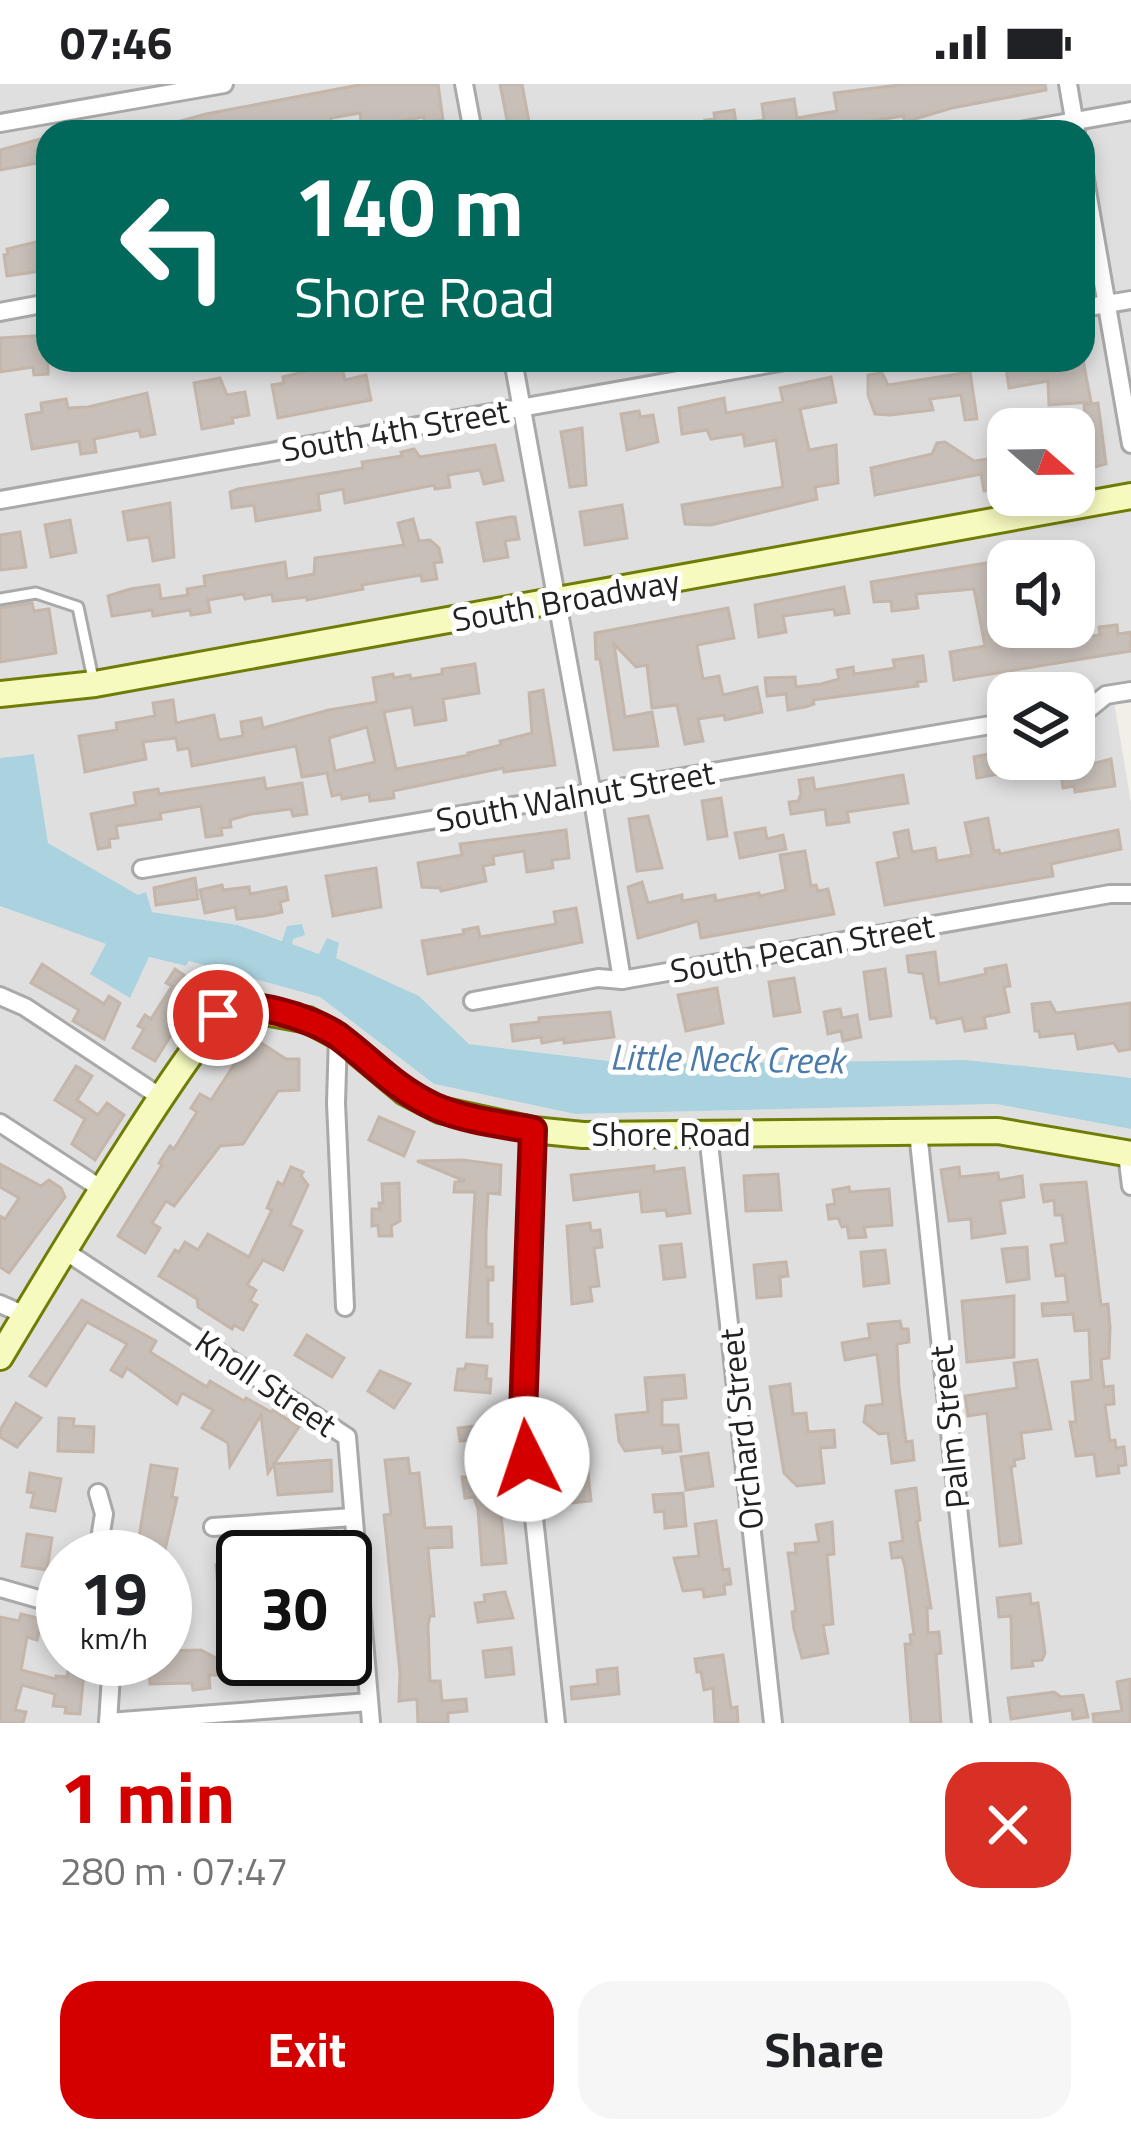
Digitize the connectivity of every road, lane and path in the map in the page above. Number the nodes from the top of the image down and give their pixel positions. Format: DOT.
graph roads {
  1 [pos="224,84"];
  2 [pos="464,84"];
  3 [pos="1068,84"];
  4 [pos="1131,112"];
  5 [pos="471,120"];
  6 [pos="1075,120"];
  7 [pos="1095,122"];
  8 [pos="0,124"];
  9 [pos="1095,236"];
  10 [pos="1131,300"];
  11 [pos="1107,304"];
  12 [pos="36,305"];
  13 [pos="1095,306"];
  14 [pos="0,312"];
  15 [pos="515,372"];
  16 [pos="724,372"];
  17 [pos="521,408"];
  18 [pos="1131,444"];
  19 [pos="1131,496"];
  20 [pos="0,500"];
  21 [pos="0,599"];
  22 [pos="557,602"];
  23 [pos="94,684"];
  24 [pos="1131,692"];
  25 [pos="0,694"];
  26 [pos="1095,705"];
  27 [pos="987,726"];
  28 [pos="592,794"];
  29 [pos="142,869"];
  30 [pos="1131,894"];
  31 [pos="622,980"];
  32 [pos="0,996"];
  33 [pos="473,1001"];
  34 [pos="338,1036"];
  35 [pos="162,1098"];
  36 [pos="0,1123"];
  37 [pos="533,1130"];
  38 [pos="918,1132"];
  39 [pos="708,1134"];
  40 [pos="1129,1154"];
  41 [pos="1131,1186"];
  42 [pos="103,1190"];
  43 [pos="65,1251"];
  44 [pos="0,1304"];
  45 [pos="346,1307"];
  46 [pos="25,1315"];
  47 [pos="0,1357"];
  48 [pos="98,1493"];
  49 [pos="353,1517"];
  50 [pos="213,1527"];
  51 [pos="101,1530"];
  52 [pos="0,1588"];
  53 [pos="36,1598"];
  54 [pos="110,1686"];
  55 [pos="369,1702"];
  56 [pos="108,1722"];
  57 [pos="371,1723"];
  58 [pos="556,1723"];
  59 [pos="773,1723"];
  60 [pos="981,1723"];
  1 -- 8 [label="street"];
  2 -- 5 [label="street"];
  3 -- 6 [label="street"];
  4 -- 7 [label="street"];
  9 -- 11 [label="street"];
  10 -- 11 [label="street"];
  11 -- 13 [label="street"];
  11 -- 18 [label="street"];
  12 -- 14 [label="street"];
  15 -- 17 [label="street"];
  16 -- 17 [label="street, South 4th Street"];
  17 -- 20 [label="street, South 4th Street"];
  17 -- 22 [label="street"];
  19 -- 22 [label="street, South Broadway"];
  21 -- 23 [label="lane"];
  22 -- 23 [label="street, South Broadway"];
  22 -- 28 [label="street"];
  23 -- 25 [label="street, South Broadway"];
  24 -- 26 [label="street"];
  27 -- 28 [label="street, South Walnut Street"];
  28 -- 29 [label="street, South Walnut Street"];
  28 -- 31 [label="street"];
  30 -- 31 [label="street, South Pecan Street"];
  31 -- 33 [label="street, South Pecan Street"];
  32 -- 35 [label="street"];
  34 -- 35 [label="street, Shore Road"];
  34 -- 37 [label="street, Shore Road"];
  34 -- 45 [label="street"];
  35 -- 42 [label="street, Shore Road"];
  36 -- 42 [label="street"];
  37 -- 39 [label="street, Shore Road"];
  37 -- 58 [label="street"];
  38 -- 39 [label="street, Shore Road"];
  38 -- 40 [label="street, Shore Road"];
  38 -- 60 [label="street, Palm Street"];
  39 -- 59 [label="street, Orchard Street"];
  40 -- 41 [label="street"];
  42 -- 43 [label="street, Shore Road"];
  43 -- 46 [label="street, Shore Road"];
  43 -- 49 [label="street, Knoll Street"];
  44 -- 46 [label="street"];
  46 -- 47 [label="street, Shore Road"];
  48 -- 51 [label="street"];
  49 -- 50 [label="street"];
  49 -- 55 [label="street, Knoll Street"];
  52 -- 53 [label="street"];
  54 -- 56 [label="street"];
  55 -- 56 [label="street"];
  55 -- 57 [label="street, Knoll Street"];
}
